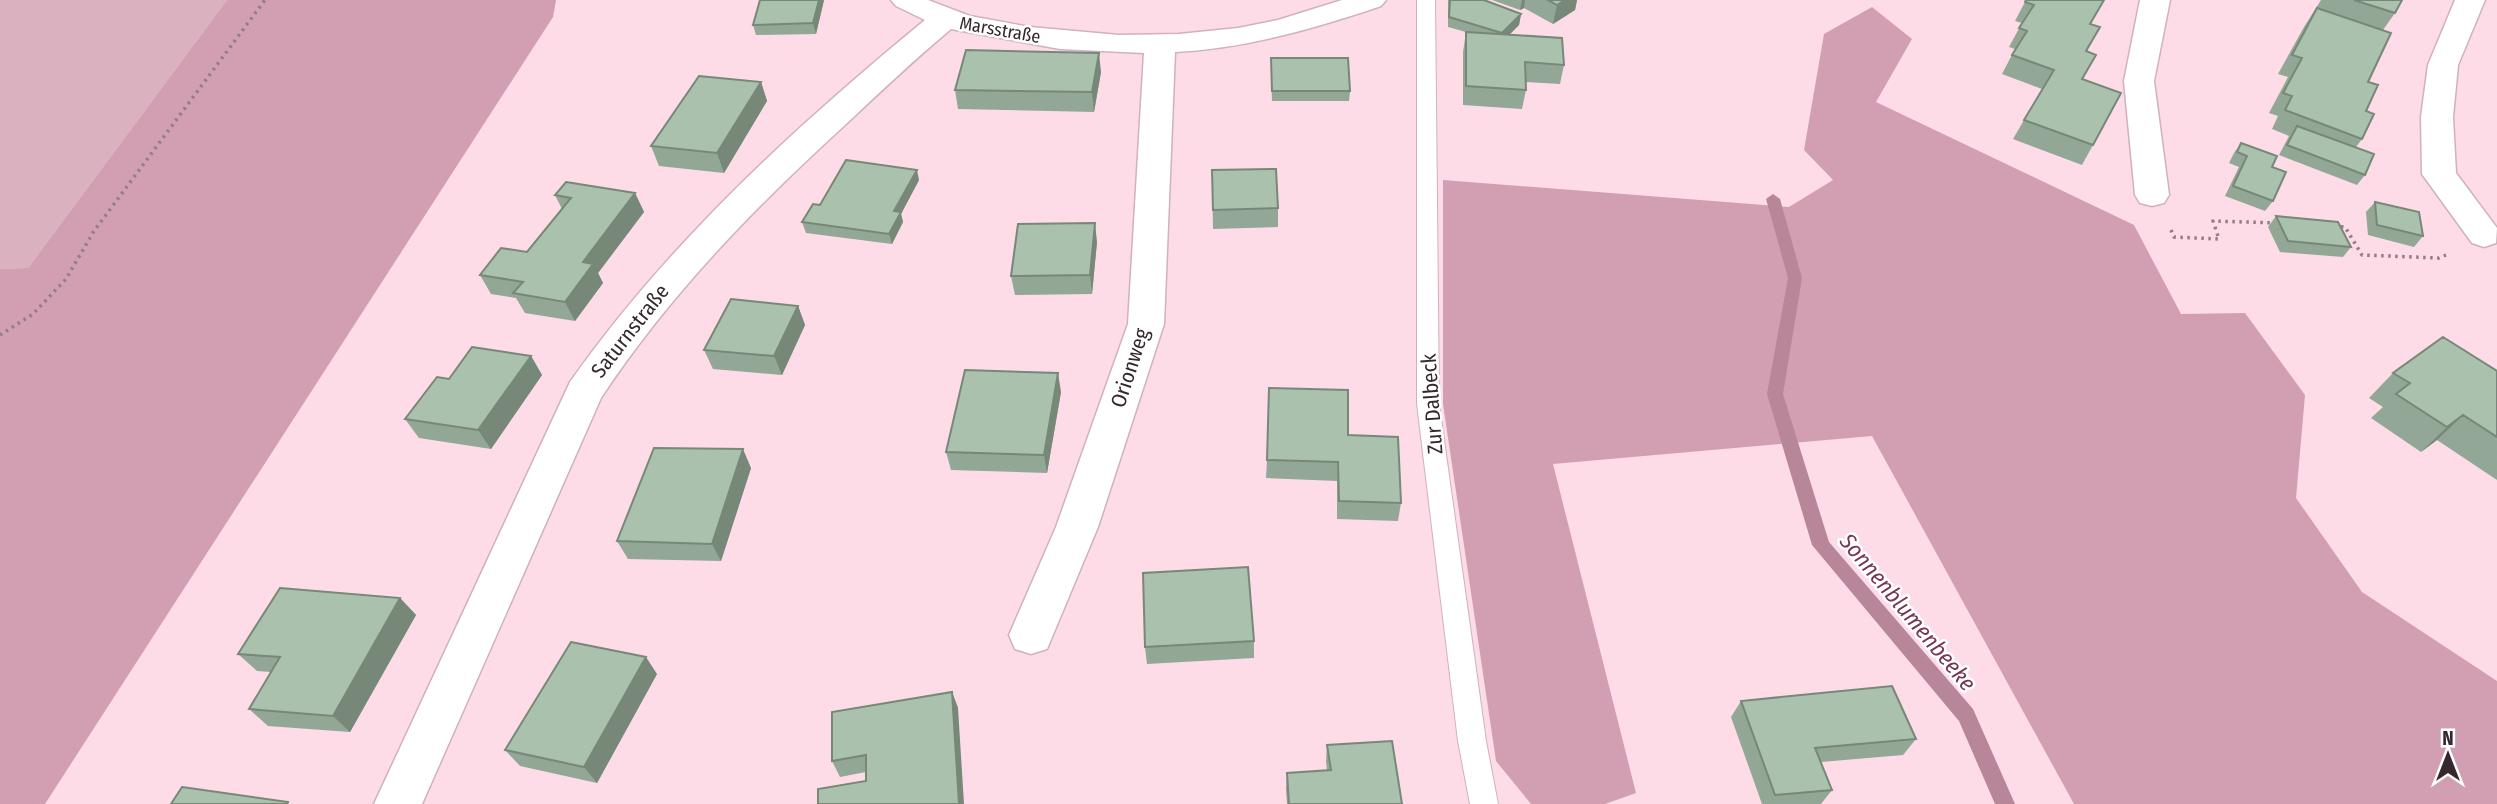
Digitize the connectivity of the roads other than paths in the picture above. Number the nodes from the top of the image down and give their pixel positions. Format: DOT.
graph roads {
  1 [pos="905,0"];
  2 [pos="1371,0"];
  3 [pos="1426,0"];
  4 [pos="2155,0"];
  5 [pos="2470,0"];
  6 [pos="945,19"];
  7 [pos="1160,43"];
  8 [pos="2152,195"];
  9 [pos="2484,235"];
  10 [pos="1031,635"];
  11 [pos="398,804"];
  12 [pos="1484,804"];
  1 -- 6 [label="street, Marsstraße"];
  2 -- 7 [label="street"];
  3 -- 12 [label="lane, Zur Dalbeck"];
  4 -- 8 [label="street"];
  5 -- 9 [label="street"];
  6 -- 7 [label="street, Marsstraße"];
  6 -- 11 [label="street, Saturnstraße"];
  7 -- 10 [label="street, Orionweg"];
}
